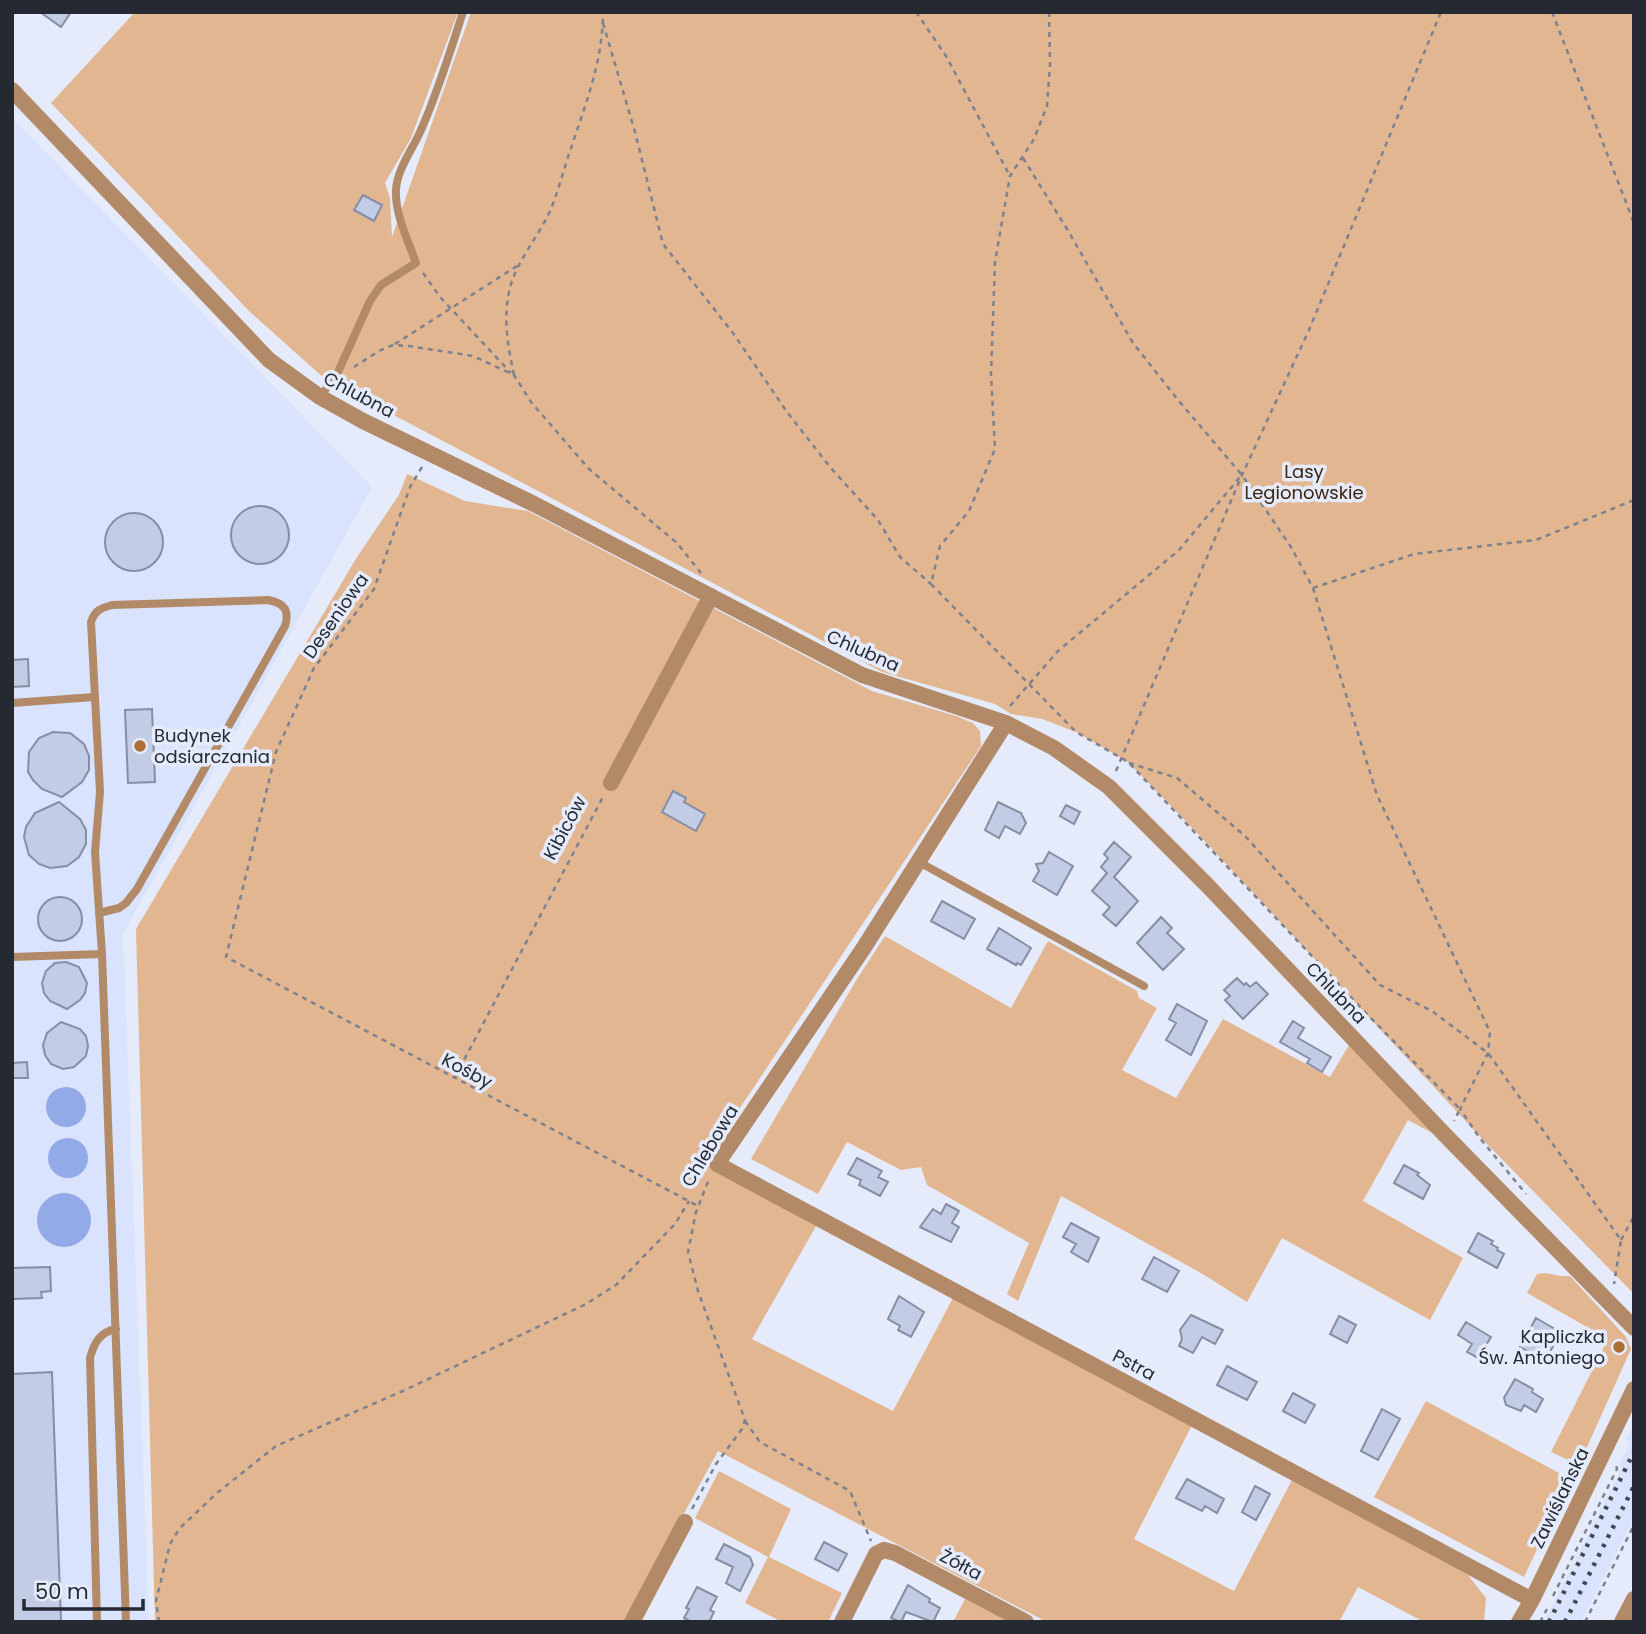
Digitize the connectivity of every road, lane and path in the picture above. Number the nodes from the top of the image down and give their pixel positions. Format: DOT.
graph roads {
  1 [pos="463,12"];
  2 [pos="603,12"];
  3 [pos="916,12"];
  4 [pos="1049,12"];
  5 [pos="1441,12"];
  6 [pos="1552,12"];
  7 [pos="603,23"];
  8 [pos="12,90"];
  9 [pos="1022,157"];
  10 [pos="1010,176"];
  11 [pos="1634,223"];
  12 [pos="416,263"];
  13 [pos="519,265"];
  14 [pos="450,307"];
  15 [pos="393,345"];
  16 [pos="514,375"];
  17 [pos="330,383"];
  18 [pos="320,397"];
  19 [pos="430,453"];
  20 [pos="1242,475"];
  21 [pos="1634,500"];
  22 [pos="701,573"];
  23 [pos="931,584"];
  24 [pos="1312,588"];
  25 [pos="711,596"];
  26 [pos="1029,684"];
  27 [pos="94,697"];
  28 [pos="12,703"];
  29 [pos="1002,722"];
  30 [pos="1121,759"];
  31 [pos="1128,762"];
  32 [pos="611,783"];
  33 [pos="1109,787"];
  34 [pos="919,862"];
  35 [pos="99,913"];
  36 [pos="102,954"];
  37 [pos="12,957"];
  38 [pos="226,957"];
  39 [pos="1144,986"];
  40 [pos="1488,1053"];
  41 [pos="454,1078"];
  42 [pos="1460,1109"];
  43 [pos="717,1164"];
  44 [pos="689,1201"];
  45 [pos="1533,1201"];
  46 [pos="698,1206"];
  47 [pos="1634,1216"];
  48 [pos="1621,1240"];
  49 [pos="1611,1305"];
  50 [pos="1634,1328"];
  51 [pos="116,1329"];
  52 [pos="1634,1389"];
  53 [pos="745,1420"];
  54 [pos="1616,1463"];
  55 [pos="685,1522"];
  56 [pos="1634,1525"];
  57 [pos="876,1553"];
  58 [pos="1634,1599"];
  59 [pos="1532,1600"];
  60 [pos="97,1622"];
  61 [pos="126,1622"];
  62 [pos="159,1622"];
  63 [pos="632,1622"];
  64 [pos="842,1622"];
  65 [pos="1026,1622"];
  66 [pos="1518,1622"];
  67 [pos="1540,1622"];
  68 [pos="1585,1622"];
  69 [pos="1622,1622"];
  1 -- 12 [label="lane"];
  2 -- 7 [label="path"];
  3 -- 10 [label="path"];
  4 -- 9 [label="path"];
  5 -- 20 [label="path"];
  6 -- 11 [label="path"];
  7 -- 13 [label="path"];
  7 -- 23 [label="path"];
  8 -- 18 [label="street, Chlubna"];
  9 -- 10 [label="path"];
  9 -- 20 [label="path"];
  10 -- 23 [label="path"];
  12 -- 14 [label="path"];
  12 -- 17 [label="lane"];
  13 -- 14 [label="path"];
  13 -- 16 [label="path"];
  14 -- 15 [label="path"];
  14 -- 16 [label="path"];
  15 -- 16 [label="path"];
  15 -- 17 [label="path"];
  16 -- 22 [label="path"];
  17 -- 18 [label="lane"];
  18 -- 19 [label="street, Chlubna"];
  19 -- 25 [label="street, Chlubna"];
  19 -- 38 [label="path, Deseniowa"];
  20 -- 24 [label="path"];
  20 -- 26 [label="path"];
  20 -- 30 [label="path"];
  21 -- 24 [label="path"];
  23 -- 26 [label="path"];
  24 -- 40 [label="path"];
  25 -- 29 [label="street, Chlubna"];
  25 -- 32 [label="street"];
  26 -- 29 [label="path"];
  26 -- 30 [label="path"];
  27 -- 28 [label="lane"];
  27 -- 35 [label="lane"];
  27 -- 35 [label="lane"];
  29 -- 33 [label="street, Chlubna"];
  29 -- 34 [label="street, Chlebowa"];
  30 -- 31 [label="path"];
  30 -- 33 [label="path"];
  31 -- 40 [label="path"];
  31 -- 42 [label="path"];
  32 -- 41 [label="path, Kibiców"];
  33 -- 49 [label="street, Chlubna"];
  34 -- 39 [label="lane"];
  34 -- 43 [label="street, Chlebowa"];
  35 -- 36 [label="lane"];
  36 -- 37 [label="lane"];
  36 -- 51 [label="lane"];
  38 -- 41 [label="path, Kośby"];
  40 -- 42 [label="path"];
  40 -- 48 [label="path"];
  41 -- 44 [label="path, Kośby"];
  42 -- 45 [label="path"];
  43 -- 46 [label="path, Chlebowa"];
  43 -- 59 [label="street, Pstra"];
  44 -- 46 [label="path, Kośby"];
  44 -- 62 [label="path"];
  46 -- 53 [label="path, Chlebowa"];
  47 -- 48 [label="path"];
  48 -- 49 [label="path"];
  49 -- 50 [label="street, Chlubna"];
  51 -- 60 [label="lane"];
  51 -- 61 [label="lane"];
  52 -- 59 [label="street, Zawiślańska"];
  53 -- 55 [label="path"];
  53 -- 57 [label="path"];
  54 -- 67 [label="path"];
  55 -- 63 [label="street"];
  56 -- 68 [label="path"];
  57 -- 64 [label="street"];
  57 -- 65 [label="street, Żółta"];
  58 -- 69 [label="street"];
  59 -- 66 [label="street, Zawiślańska"];
}
